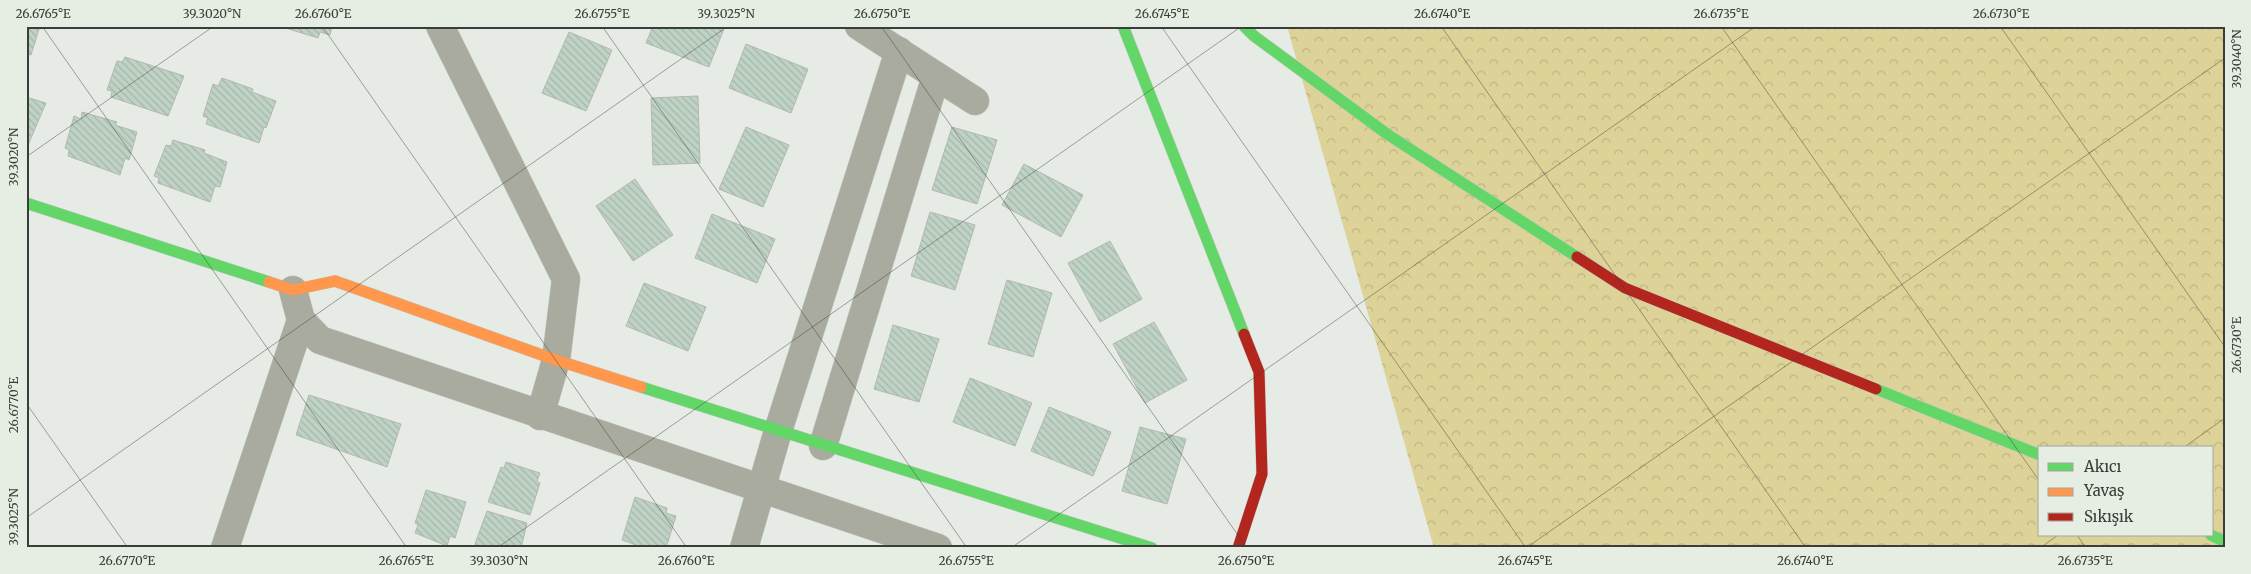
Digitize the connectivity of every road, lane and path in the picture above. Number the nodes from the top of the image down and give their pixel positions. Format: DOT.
graph roads {
  1 [pos="440,26"];
  2 [pos="859,26"];
  3 [pos="1123,26"];
  4 [pos="1244,26"];
  5 [pos="899,50"];
  6 [pos="936,76"];
  7 [pos="975,101"];
  8 [pos="26,203"];
  9 [pos="294,290"];
  10 [pos="301,320"];
  11 [pos="556,360"];
  12 [pos="540,416"];
  13 [pos="778,431"];
  14 [pos="824,446"];
  15 [pos="2038,455"];
  16 [pos="762,490"];
  17 [pos="2212,536"];
  18 [pos="2225,542"];
  19 [pos="225,548"];
  20 [pos="744,548"];
  21 [pos="938,548"];
  22 [pos="1152,548"];
  23 [pos="1238,548"];
  1 -- 11 [label="street"];
  2 -- 5 [label="street"];
  3 -- 23 [label="street"];
  4 -- 15 [label="street"];
  5 -- 6 [label="street"];
  5 -- 13 [label="street"];
  6 -- 7 [label="street"];
  6 -- 14 [label="street"];
  8 -- 9 [label="street"];
  9 -- 10 [label="street"];
  9 -- 11 [label="street"];
  10 -- 12 [label="street"];
  10 -- 19 [label="street"];
  11 -- 12 [label="street"];
  11 -- 13 [label="street"];
  12 -- 16 [label="street"];
  13 -- 14 [label="street"];
  13 -- 16 [label="street"];
  14 -- 22 [label="street"];
  16 -- 20 [label="street"];
  16 -- 21 [label="street"];
  17 -- 18 [label="street"];
}
